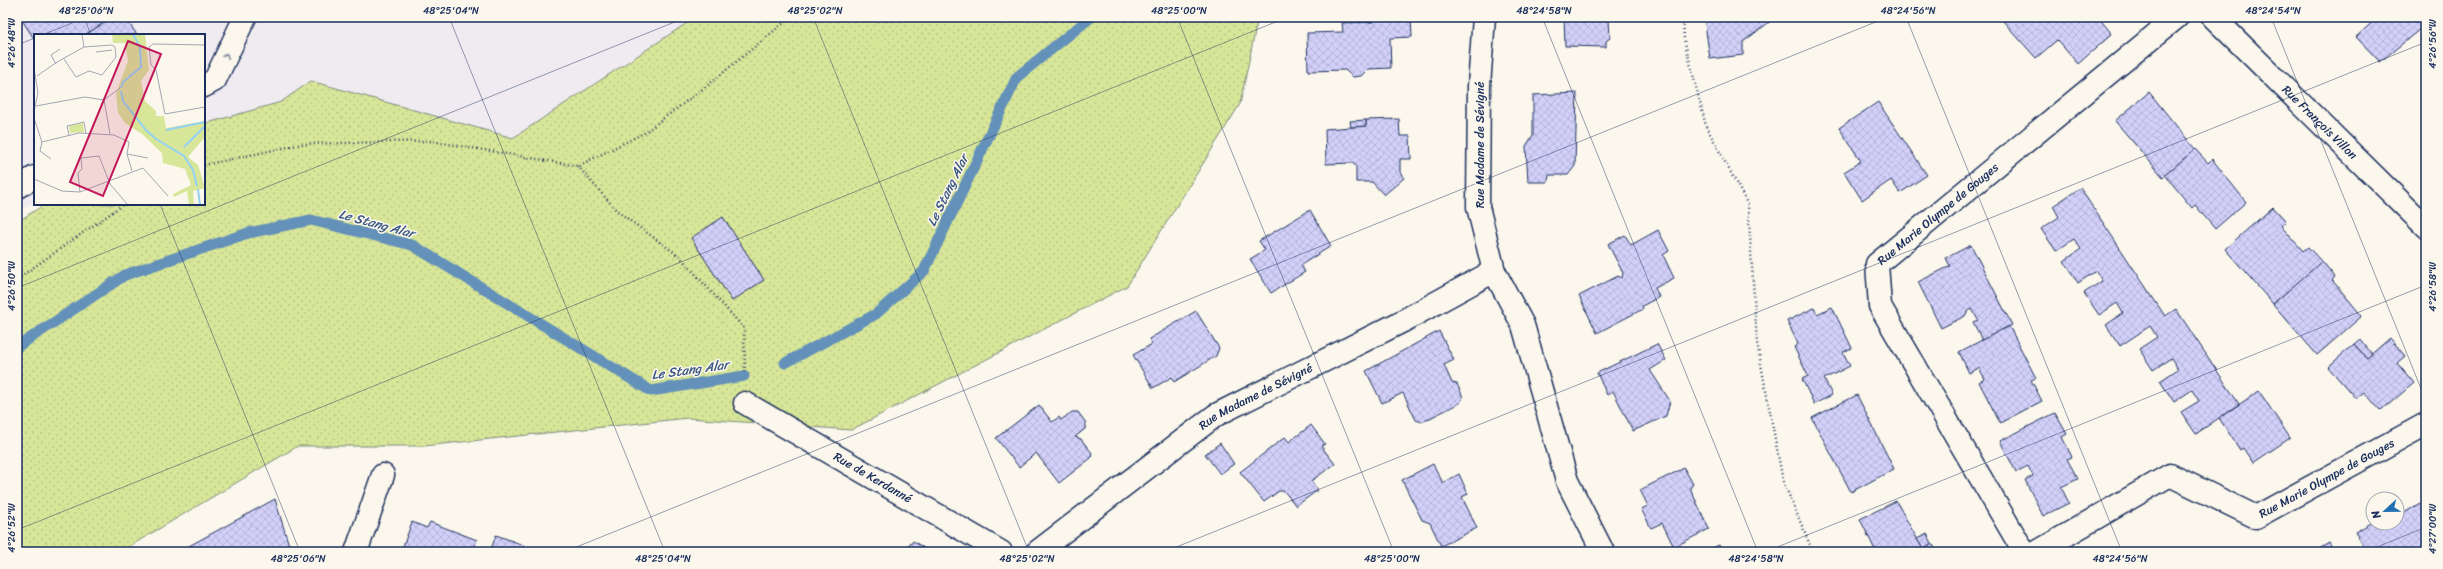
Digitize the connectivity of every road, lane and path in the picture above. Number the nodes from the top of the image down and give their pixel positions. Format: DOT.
graph roads {
  1 [pos="245,17"];
  2 [pos="792,17"];
  3 [pos="1484,17"];
  4 [pos="1683,17"];
  5 [pos="2177,17"];
  6 [pos="2213,17"];
  7 [pos="205,85"];
  8 [pos="205,165"];
  9 [pos="578,166"];
  10 [pos="34,178"];
  11 [pos="17,187"];
  12 [pos="123,205"];
  13 [pos="2426,227"];
  14 [pos="1494,271"];
  15 [pos="17,279"];
  16 [pos="745,403"];
  17 [pos="2426,424"];
  18 [pos="383,475"];
  19 [pos="356,552"];
  20 [pos="1001,552"];
  21 [pos="1037,552"];
  22 [pos="1603,552"];
  23 [pos="1813,552"];
  24 [pos="2024,552"];
  25 [pos="2037,552"];
  7 -- 1 [label="street, one-way"];
  2 -- 9 [label="path"];
  3 -- 14 [label="street, Rue Madame de Sévigné"];
  4 -- 23 [label="path"];
  5 -- 24 [label="street, Rue Marie Olympe de Gouges"];
  6 -- 13 [label="street, Rue François Villon"];
  8 -- 9 [label="path"];
  9 -- 16 [label="path"];
  10 -- 11 [label="street"];
  12 -- 15 [label="path"];
  14 -- 21 [label="street, Rue Madame de Sévigné"];
  14 -- 22 [label="street, Rue Madame de Sévigné"];
  16 -- 20 [label="street, Rue de Kerdanné"];
  17 -- 25 [label="street, Rue Marie Olympe de Gouges"];
  18 -- 19 [label="street"];
}
